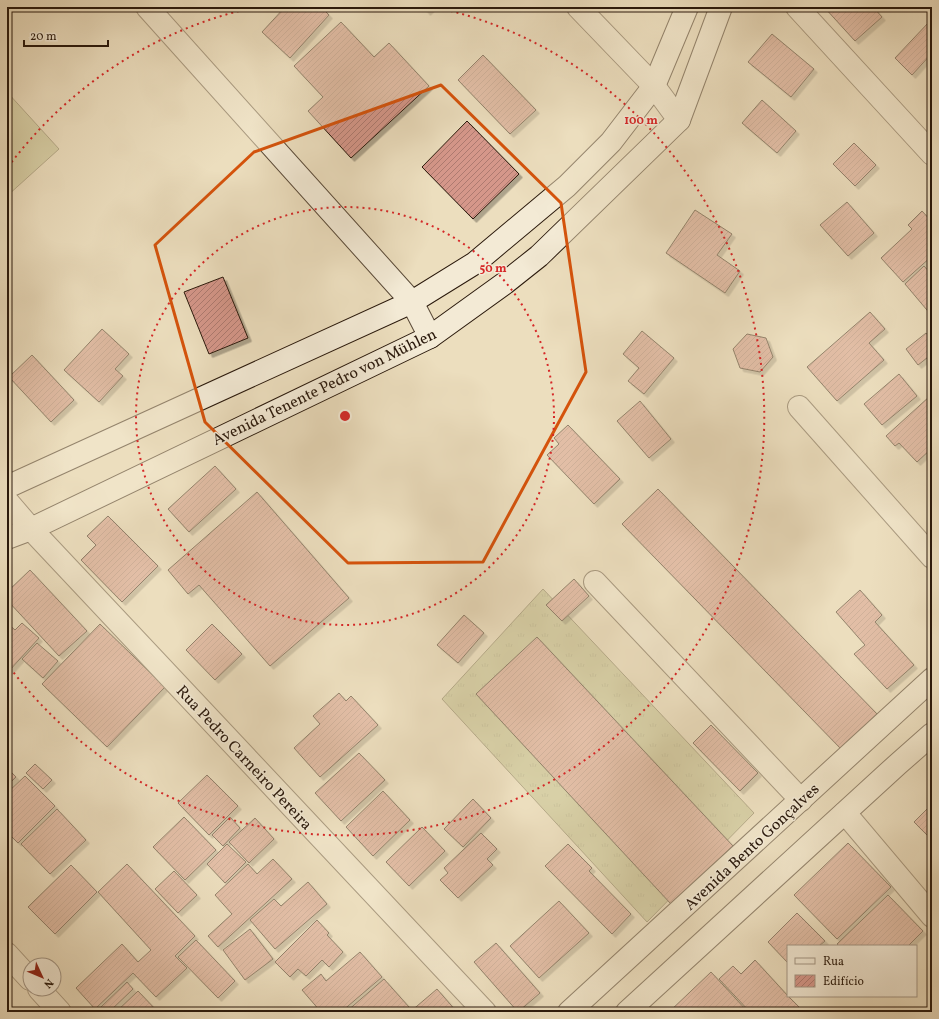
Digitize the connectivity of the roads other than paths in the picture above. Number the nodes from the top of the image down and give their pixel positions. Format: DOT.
graph roads {
  1 [pos="147,7"];
  2 [pos="578,7"];
  3 [pos="687,7"];
  4 [pos="721,7"];
  5 [pos="797,7"];
  6 [pos="654,86"];
  7 [pos="679,120"];
  8 [pos="932,154"];
  9 [pos="412,302"];
  10 [pos="430,337"];
  11 [pos="799,407"];
  12 [pos="7,487"];
  13 [pos="7,501"];
  14 [pos="31,529"];
  15 [pos="7,538"];
  16 [pos="932,557"];
  17 [pos="595,582"];
  18 [pos="932,679"];
  19 [pos="932,734"];
  20 [pos="801,800"];
  21 [pos="845,813"];
  22 [pos="932,916"];
  23 [pos="7,954"];
  24 [pos="22,970"];
  25 [pos="46,997"];
  26 [pos="60,1012"];
  27 [pos="485,1012"];
  28 [pos="569,1012"];
  29 [pos="627,1012"];
  1 -- 9 [label="main road"];
  2 -- 6 [label="main road"];
  3 -- 6 [label="main road"];
  4 -- 7 [label="main road, Avenida Tenente Pedro von Mühlen"];
  5 -- 8 [label="main road"];
  6 -- 7 [label="main road"];
  6 -- 9 [label="main road"];
  7 -- 10 [label="main road, Avenida Tenente Pedro von Mühlen"];
  9 -- 10 [label="main road"];
  9 -- 12 [label="main road"];
  10 -- 14 [label="main road, Avenida Tenente Pedro von Mühlen"];
  11 -- 16 [label="main road"];
  13 -- 14 [label="main road, Rua Pedro Carneiro Pereira"];
  14 -- 15 [label="main road, Avenida Tenente Pedro von Mühlen"];
  14 -- 27 [label="main road, Rua Pedro Carneiro Pereira"];
  17 -- 20 [label="main road"];
  18 -- 20 [label="main road, Avenida Bento Gonçalves"];
  19 -- 21 [label="main road"];
  20 -- 28 [label="main road, Avenida Bento Gonçalves"];
  21 -- 22 [label="main road"];
  21 -- 29 [label="main road"];
  23 -- 24 [label="main road"];
  25 -- 26 [label="main road"];
}
